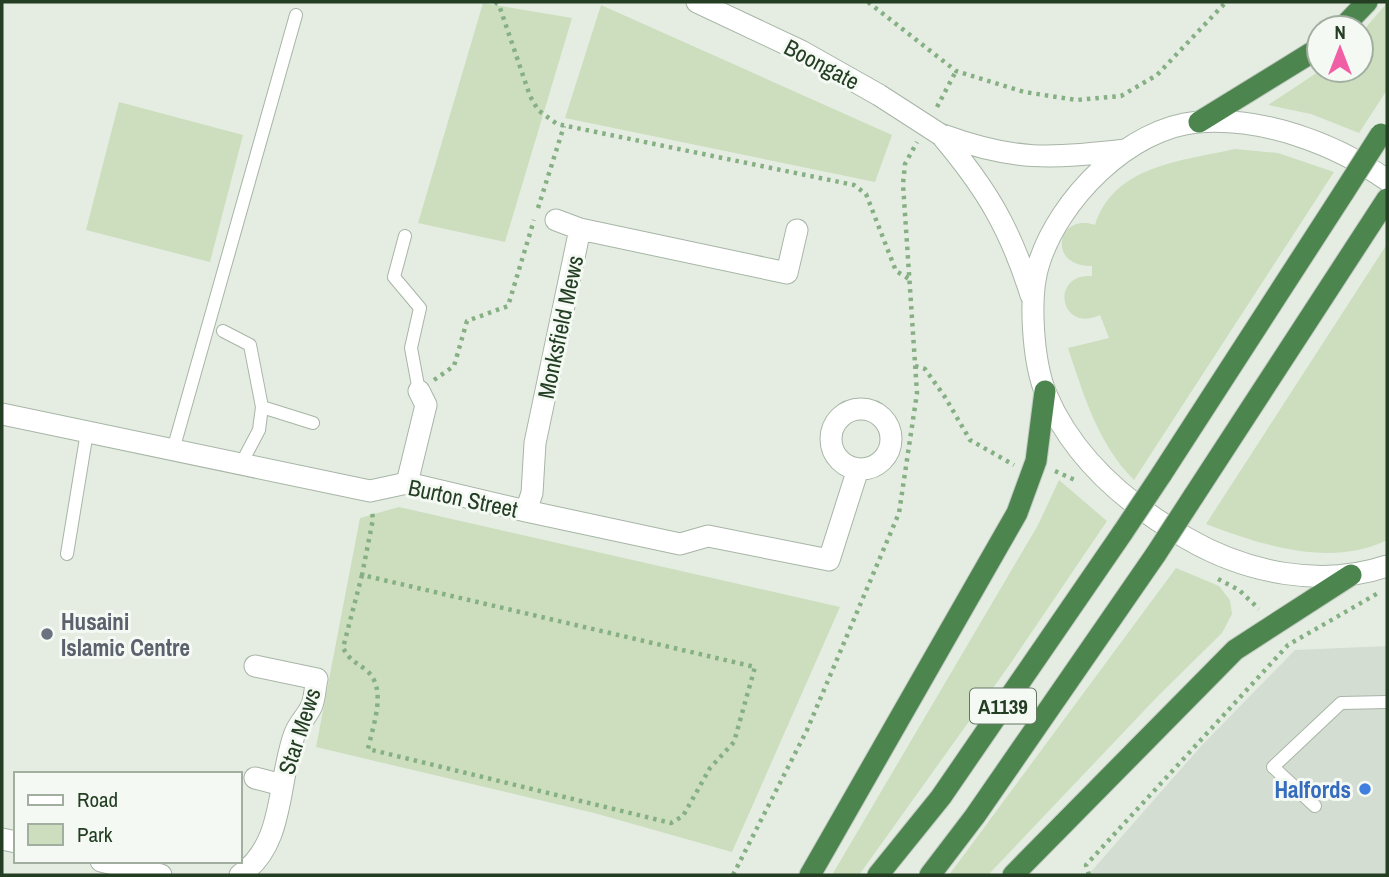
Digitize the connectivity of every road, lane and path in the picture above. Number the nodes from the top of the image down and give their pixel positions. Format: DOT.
graph roads {
  1 [pos="495,2"];
  2 [pos="697,2"];
  3 [pos="868,2"];
  4 [pos="1226,2"];
  5 [pos="296,15"];
  6 [pos="1305,57"];
  7 [pos="957,71"];
  8 [pos="1199,122"];
  9 [pos="564,126"];
  10 [pos="936,126"];
  11 [pos="1384,129"];
  12 [pos="918,141"];
  13 [pos="1125,150"];
  14 [pos="1387,180"];
  15 [pos="1383,206"];
  16 [pos="556,220"];
  17 [pos="580,229"];
  18 [pos="797,230"];
  19 [pos="405,236"];
  20 [pos="909,279"];
  21 [pos="1032,297"];
  22 [pos="223,331"];
  23 [pos="915,366"];
  24 [pos="419,391"];
  25 [pos="1045,391"];
  26 [pos="262,407"];
  27 [pos="2,414"];
  28 [pos="313,423"];
  29 [pos="87,432"];
  30 [pos="173,450"];
  31 [pos="241,464"];
  32 [pos="1014,465"];
  33 [pos="858,469"];
  34 [pos="407,483"];
  35 [pos="370,491"];
  36 [pos="526,512"];
  37 [pos="67,554"];
  38 [pos="1387,566"];
  39 [pos="362,575"];
  40 [pos="1351,575"];
  41 [pos="1387,589"];
  42 [pos="255,666"];
  43 [pos="1387,702"];
  44 [pos="255,778"];
  45 [pos="282,785"];
  46 [pos="1315,806"];
  47 [pos="110,863"];
  48 [pos="161,875"];
  49 [pos="240,875"];
  50 [pos="733,875"];
  51 [pos="810,875"];
  52 [pos="878,875"];
  53 [pos="930,875"];
  54 [pos="1013,875"];
  55 [pos="1089,875"];
  1 -- 9 [label="path"];
  2 -- 10 [label="street, Boongate, bridge"];
  3 -- 7 [label="path"];
  4 -- 7 [label="path"];
  5 -- 30 [label="lane"];
  6 -- 8 [label="highway"];
  7 -- 10 [label="path"];
  8 -- 13 [label="street"];
  8 -- 14 [label="street"];
  9 -- 20 [label="path"];
  9 -- 24 [label="path"];
  10 -- 13 [label="street, Boongate"];
  10 -- 21 [label="street, Boongate"];
  11 -- 52 [label="highway, A1139, bridge"];
  12 -- 20 [label="path"];
  13 -- 21 [label="street"];
  15 -- 53 [label="highway, A1139, bridge"];
  16 -- 17 [label="street"];
  17 -- 18 [label="street, Monksfield Mews"];
  17 -- 36 [label="street, Monksfield Mews"];
  19 -- 24 [label="lane"];
  20 -- 23 [label="path"];
  21 -- 25 [label="street"];
  22 -- 26 [label="lane"];
  23 -- 32 [label="path"];
  23 -- 50 [label="path"];
  24 -- 34 [label="street"];
  25 -- 40 [label="street"];
  25 -- 51 [label="highway"];
  26 -- 28 [label="lane"];
  26 -- 31 [label="lane"];
  27 -- 29 [label="street, Burton Street"];
  29 -- 30 [label="street, Burton Street"];
  29 -- 37 [label="lane"];
  30 -- 31 [label="street, Burton Street"];
  31 -- 35 [label="street, Burton Street"];
  33 -- 36 [label="street, Burton Street"];
  34 -- 35 [label="street, Burton Street"];
  34 -- 36 [label="street, Burton Street"];
  35 -- 39 [label="path"];
  38 -- 40 [label="street"];
  39 -- 39 [label="path"];
  40 -- 54 [label="highway"];
  41 -- 55 [label="path"];
  42 -- 45 [label="street, Star Mews"];
  43 -- 46 [label="lane"];
  44 -- 45 [label="street"];
  45 -- 49 [label="street, Star Mews"];
  47 -- 48 [label="street"];
}
